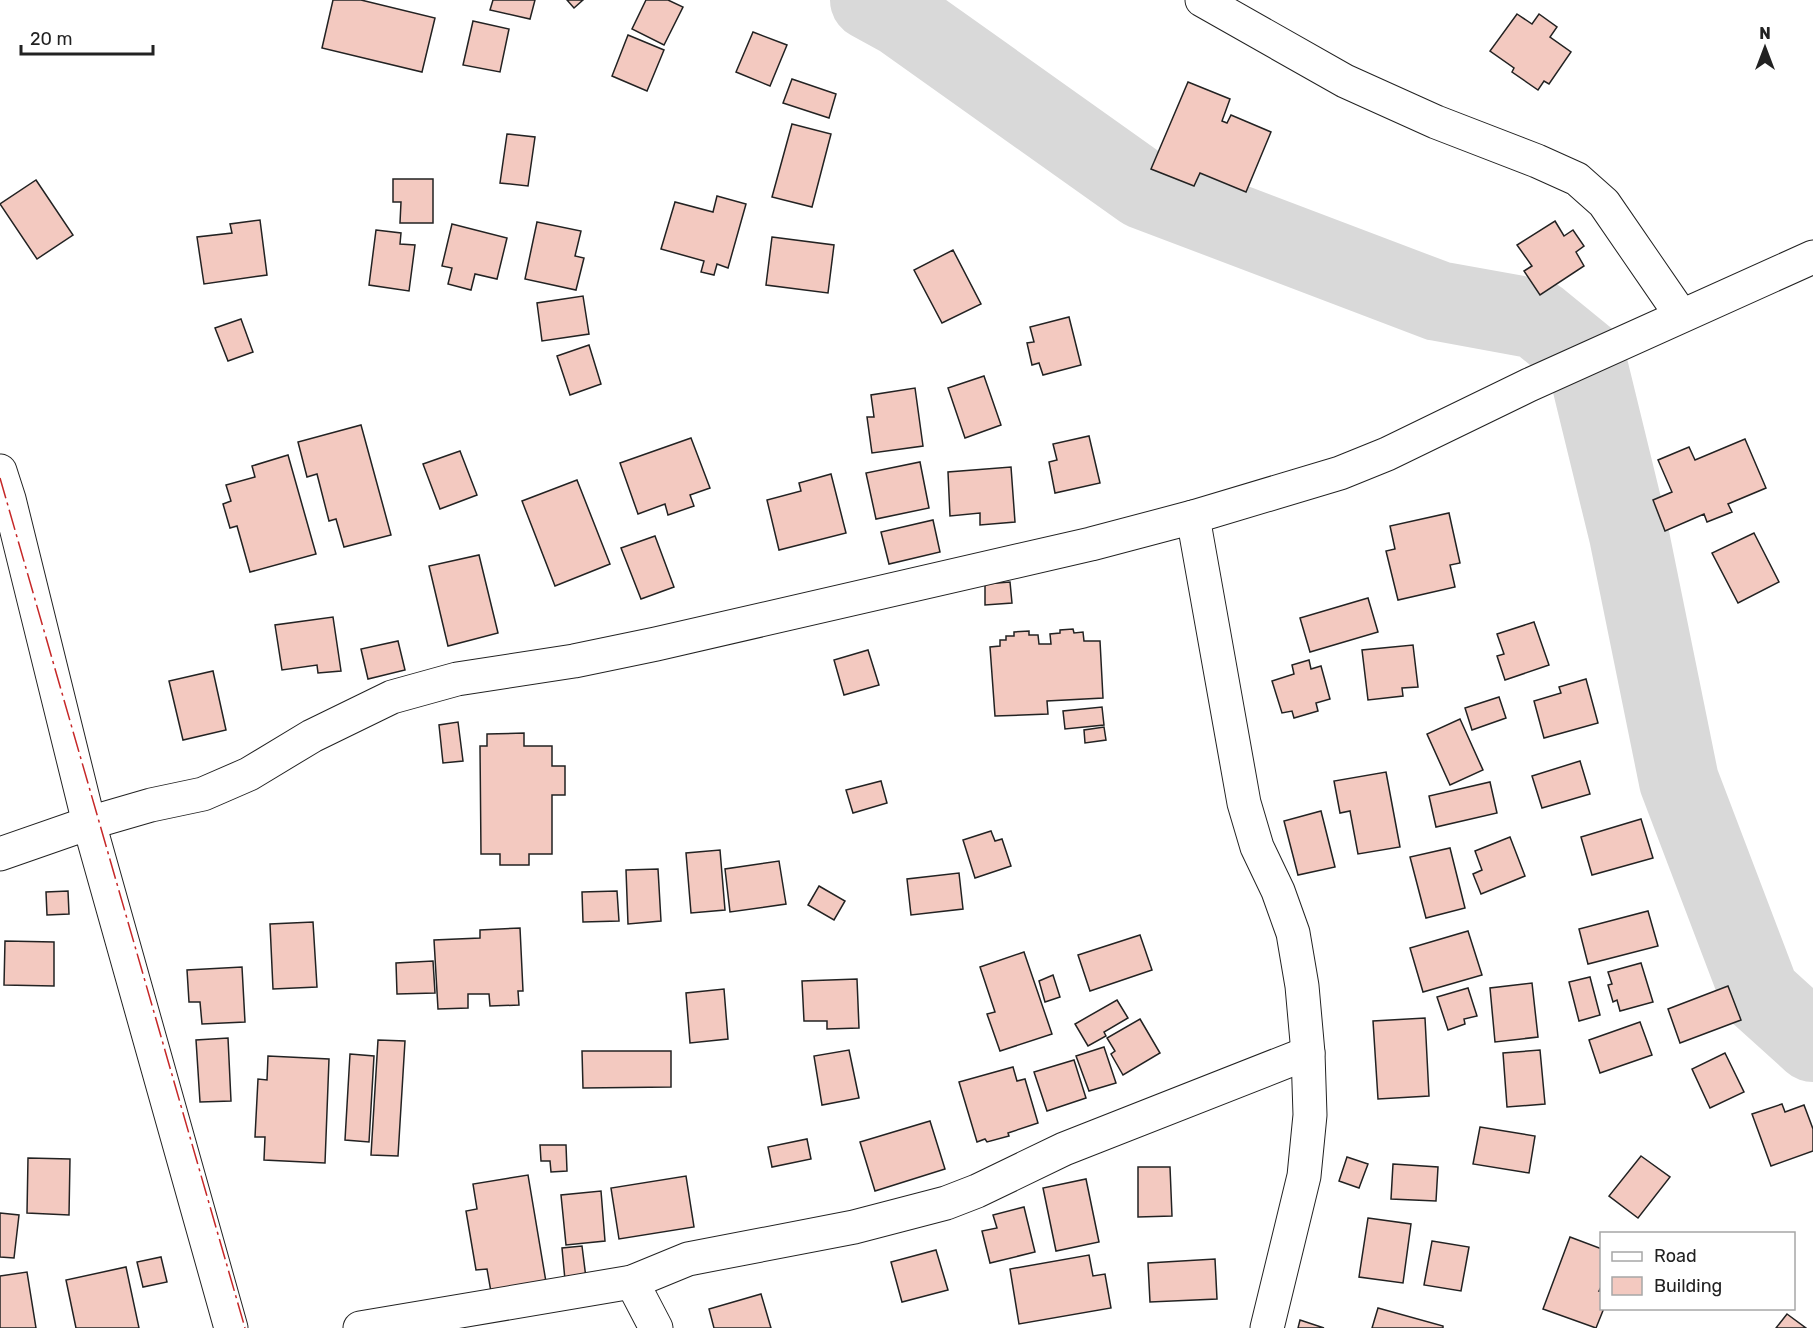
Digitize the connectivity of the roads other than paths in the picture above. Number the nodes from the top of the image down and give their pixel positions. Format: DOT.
graph roads {
  1 [pos="1202,0"];
  2 [pos="1813,257"];
  3 [pos="1681,315"];
  4 [pos="0,471"];
  5 [pos="1192,517"];
  6 [pos="89,823"];
  7 [pos="0,854"];
  8 [pos="1308,1053"];
  9 [pos="632,1282"];
  10 [pos="231,1328"];
  11 [pos="360,1328"];
  12 [pos="656,1328"];
  13 [pos="1267,1328"];
  1 -- 3 [label="street"];
  2 -- 3 [label="street"];
  3 -- 5 [label="street"];
  4 -- 6 [label="street"];
  5 -- 6 [label="street"];
  5 -- 8 [label="street"];
  6 -- 7 [label="street"];
  6 -- 10 [label="street"];
  8 -- 9 [label="street"];
  8 -- 13 [label="street"];
  9 -- 11 [label="street"];
  9 -- 12 [label="street"];
}
